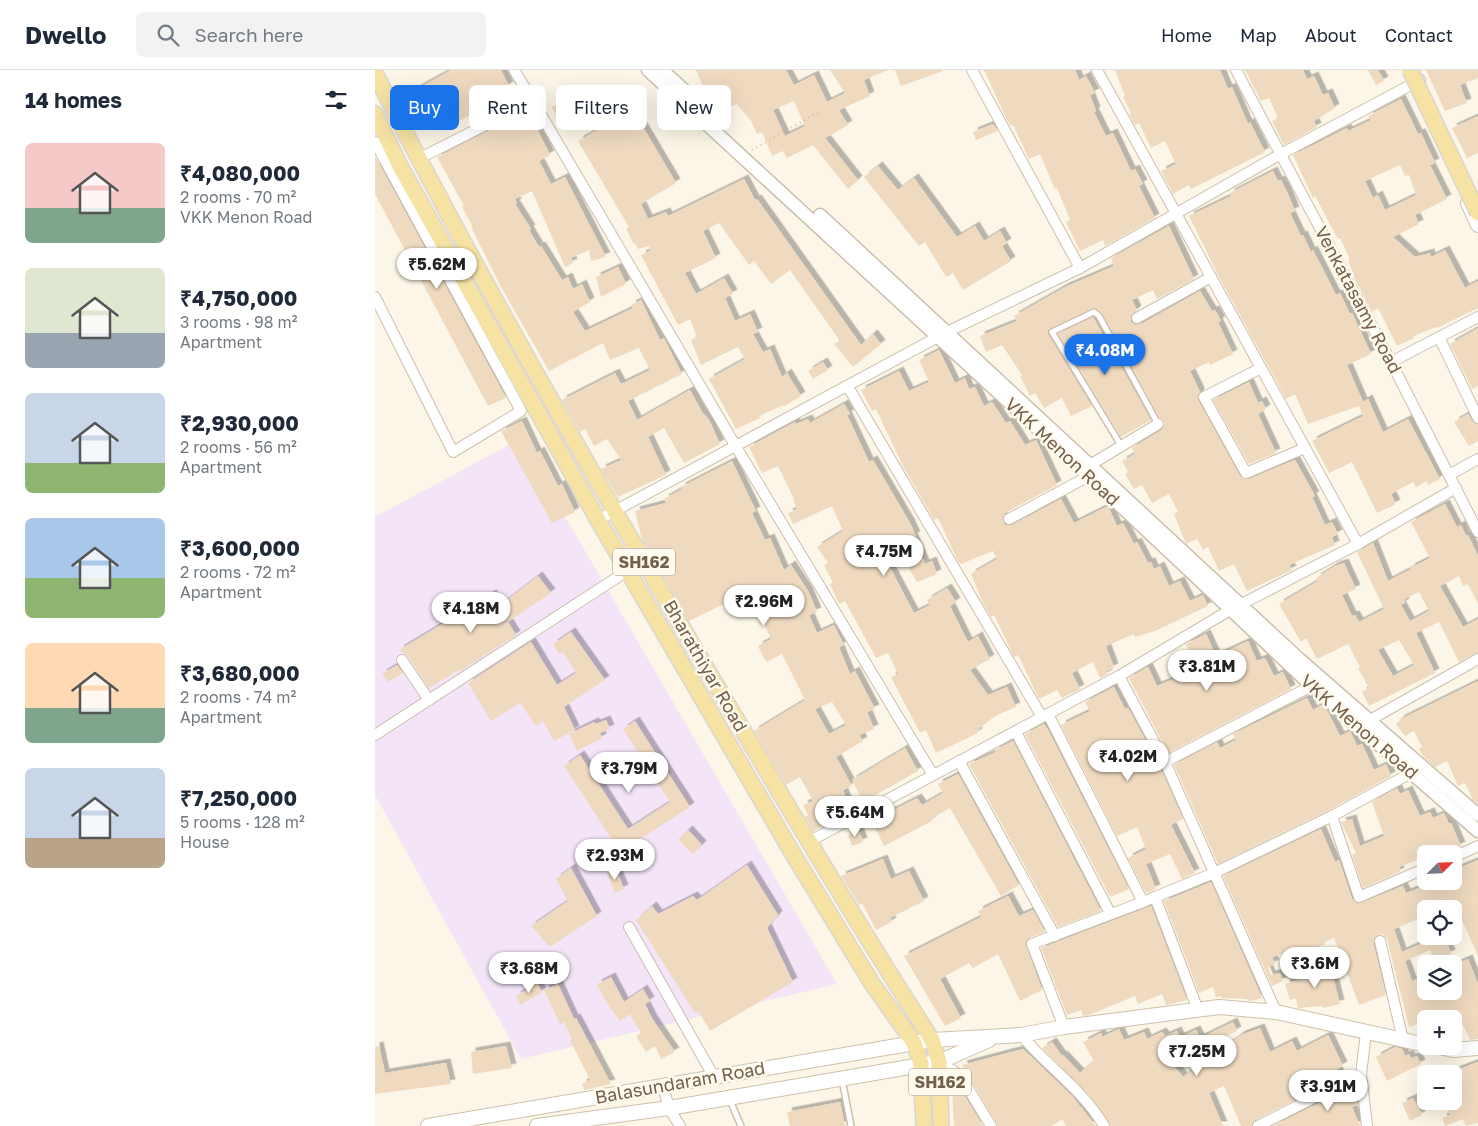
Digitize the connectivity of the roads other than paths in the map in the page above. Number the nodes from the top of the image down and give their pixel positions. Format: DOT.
graph roads {
  1 [pos="514,70"];
  2 [pos="649,70"];
  3 [pos="662,70"];
  4 [pos="971,70"];
  5 [pos="1097,70"];
  6 [pos="1236,70"];
  7 [pos="1403,70"];
  8 [pos="375,73"];
  9 [pos="1414,76"];
  10 [pos="523,85"];
  11 [pos="375,114"];
  12 [pos="546,123"];
  13 [pos="476,130"];
  14 [pos="375,142"];
  15 [pos="1281,154"];
  16 [pos="419,159"];
  17 [pos="1478,200"];
  18 [pos="1478,212"];
  19 [pos="1176,214"];
  20 [pos="1478,224"];
  21 [pos="1080,268"];
  22 [pos="1211,277"];
  23 [pos="375,297"];
  24 [pos="1478,317"];
  25 [pos="1137,318"];
  26 [pos="942,334"];
  27 [pos="1439,337"];
  28 [pos="1391,362"];
  29 [pos="1261,368"];
  30 [pos="848,386"];
  31 [pos="1478,418"];
  32 [pos="1158,424"];
  33 [pos="735,445"];
  34 [pos="1122,447"];
  35 [pos="1305,448"];
  36 [pos="1478,459"];
  37 [pos="1090,471"];
  38 [pos="1449,474"];
  39 [pos="1456,488"];
  40 [pos="614,512"];
  41 [pos="1009,519"];
  42 [pos="598,520"];
  43 [pos="1478,532"];
  44 [pos="1358,544"];
  45 [pos="627,571"];
  46 [pos="1235,607"];
  47 [pos="1478,659"];
  48 [pos="402,660"];
  49 [pos="1119,676"];
  50 [pos="1317,683"];
  51 [pos="429,700"];
  52 [pos="1045,716"];
  53 [pos="1370,720"];
  54 [pos="1016,732"];
  55 [pos="375,735"];
  56 [pos="959,761"];
  57 [pos="1165,762"];
  58 [pos="1411,773"];
  59 [pos="933,775"];
  60 [pos="1478,815"];
  61 [pos="1332,816"];
  62 [pos="1478,831"];
  63 [pos="808,842"];
  64 [pos="1478,846"];
  65 [pos="1463,853"];
  66 [pos="1417,872"];
  67 [pos="1214,873"];
  68 [pos="1155,897"];
  69 [pos="1143,902"];
  70 [pos="1110,913"];
  71 [pos="629,927"];
  72 [pos="1055,936"];
  73 [pos="1379,941"];
  74 [pos="1198,1010"];
  75 [pos="1275,1012"];
  76 [pos="1064,1027"];
  77 [pos="1366,1033"];
  78 [pos="1021,1035"];
  79 [pos="996,1037"];
  80 [pos="932,1040"];
  81 [pos="1403,1040"];
  82 [pos="914,1043"];
  83 [pos="1417,1043"];
  84 [pos="1478,1048"];
  85 [pos="1462,1049"];
  86 [pos="939,1062"];
  87 [pos="921,1064"];
  88 [pos="1361,1074"];
  89 [pos="714,1077"];
  90 [pos="842,1078"];
  91 [pos="663,1086"];
  92 [pos="729,1098"];
  93 [pos="669,1108"];
  94 [pos="429,1126"];
  95 [pos="537,1126"];
  96 [pos="679,1126"];
  97 [pos="741,1126"];
  98 [pos="851,1126"];
  99 [pos="924,1126"];
  100 [pos="941,1126"];
  101 [pos="991,1126"];
  102 [pos="1104,1126"];
  103 [pos="1258,1126"];
  104 [pos="1367,1126"];
  1 -- 10 [label="street"];
  2 -- 26 [label="street, VKK Menon Road"];
  3 -- 26 [label="street, VKK Menon Road"];
  4 -- 21 [label="street"];
  5 -- 19 [label="street"];
  6 -- 15 [label="street, Venkatasamy Road"];
  7 -- 9 [label="main road"];
  8 -- 16 [label="main road, Bharathiyar Road / SH162"];
  9 -- 15 [label="street"];
  9 -- 17 [label="main road"];
  9 -- 18 [label="main road, bridge"];
  9 -- 20 [label="main road"];
  11 -- 42 [label="main road, Bharathiyar Road / SH162"];
  12 -- 33 [label="street"];
  13 -- 16 [label="street"];
  14 -- 23 [label="street"];
  15 -- 19 [label="street"];
  15 -- 28 [label="street, Venkatasamy Road"];
  16 -- 40 [label="main road, Bharathiyar Road / SH162"];
  19 -- 21 [label="street"];
  19 -- 22 [label="street"];
  21 -- 26 [label="street"];
  22 -- 25 [label="street"];
  22 -- 29 [label="street"];
  24 -- 27 [label="street"];
  26 -- 30 [label="street"];
  26 -- 37 [label="street, VKK Menon Road"];
  27 -- 28 [label="street"];
  27 -- 31 [label="street"];
  28 -- 38 [label="street, Venkatasamy Road"];
  29 -- 35 [label="street"];
  29 -- 35 [label="street"];
  30 -- 33 [label="street"];
  30 -- 52 [label="street"];
  32 -- 34 [label="street"];
  32 -- 34 [label="lane"];
  33 -- 40 [label="street"];
  33 -- 59 [label="street"];
  34 -- 37 [label="street"];
  35 -- 44 [label="street"];
  36 -- 38 [label="street"];
  37 -- 41 [label="street"];
  37 -- 46 [label="street, VKK Menon Road"];
  38 -- 39 [label="street, Venkatasamy Road"];
  39 -- 43 [label="street, Venkatasamy Road"];
  39 -- 44 [label="street"];
  40 -- 42 [label="street"];
  40 -- 63 [label="main road, Bharathiyar Road / SH162"];
  42 -- 45 [label="main road, Bharathiyar Road / SH162"];
  44 -- 46 [label="street"];
  45 -- 51 [label="street"];
  45 -- 82 [label="main road, Bharathiyar Road / SH162"];
  46 -- 49 [label="street"];
  46 -- 50 [label="street, VKK Menon Road"];
  47 -- 53 [label="street"];
  48 -- 51 [label="street"];
  49 -- 52 [label="street"];
  49 -- 57 [label="street"];
  50 -- 53 [label="street, VKK Menon Road"];
  50 -- 57 [label="street"];
  50 -- 58 [label="street, VKK Menon Road"];
  51 -- 55 [label="street"];
  52 -- 54 [label="street"];
  52 -- 69 [label="street"];
  53 -- 60 [label="street, VKK Menon Road"];
  54 -- 56 [label="street"];
  54 -- 70 [label="street"];
  56 -- 59 [label="street"];
  56 -- 72 [label="street"];
  57 -- 67 [label="street"];
  58 -- 61 [label="street"];
  58 -- 62 [label="street, VKK Menon Road"];
  59 -- 63 [label="street"];
  61 -- 66 [label="street"];
  61 -- 67 [label="street"];
  63 -- 80 [label="main road, Bharathiyar Road / SH162"];
  64 -- 65 [label="street"];
  67 -- 68 [label="street"];
  67 -- 75 [label="street"];
  68 -- 69 [label="street"];
  68 -- 74 [label="street"];
  69 -- 70 [label="street"];
  70 -- 72 [label="street"];
  71 -- 89 [label="street"];
  72 -- 76 [label="street"];
  73 -- 81 [label="street"];
  74 -- 75 [label="main road, Balasundaram Road"];
  74 -- 76 [label="main road, Balasundaram Road"];
  75 -- 77 [label="main road, Balasundaram Road"];
  76 -- 78 [label="main road, Balasundaram Road"];
  77 -- 81 [label="main road, Balasundaram Road"];
  77 -- 88 [label="street"];
  78 -- 79 [label="main road, Balasundaram Road"];
  78 -- 102 [label="street"];
  79 -- 80 [label="main road, Balasundaram Road"];
  79 -- 86 [label="main road, Balasundaram Road"];
  80 -- 82 [label="main road, Balasundaram Road"];
  80 -- 86 [label="main road, SH162"];
  81 -- 83 [label="main road, Balasundaram Road"];
  82 -- 87 [label="main road, Bharathiyar Road / SH162"];
  82 -- 89 [label="main road, Balasundaram Road"];
  84 -- 85 [label="main road"];
  86 -- 87 [label="main road, Balasundaram Road"];
  86 -- 100 [label="main road, SH162"];
  86 -- 101 [label="street"];
  87 -- 90 [label="main road, Balasundaram Road"];
  87 -- 99 [label="main road, SH162"];
  88 -- 103 [label="street"];
  88 -- 104 [label="street"];
  89 -- 91 [label="main road, Balasundaram Road"];
  90 -- 92 [label="main road, Balasundaram Road"];
  90 -- 98 [label="lane"];
  91 -- 93 [label="street"];
  91 -- 94 [label="main road, Balasundaram Road"];
  92 -- 93 [label="main road, Balasundaram Road"];
  92 -- 97 [label="lane"];
  93 -- 95 [label="main road, Balasundaram Road"];
  93 -- 96 [label="street"];
}
